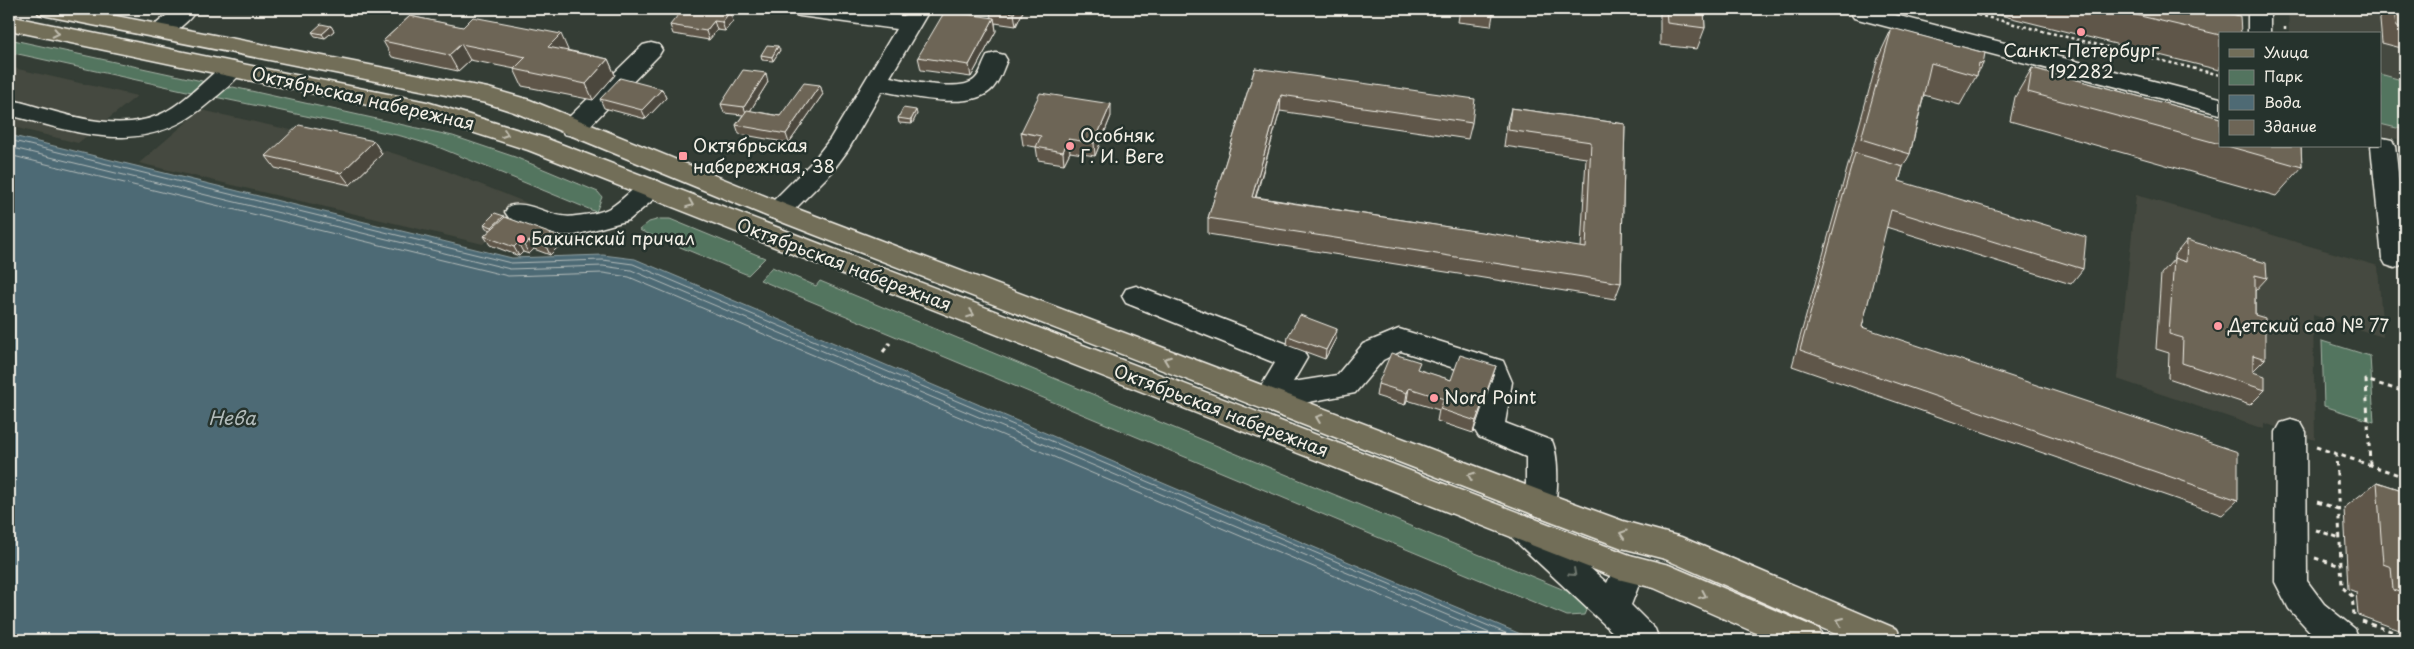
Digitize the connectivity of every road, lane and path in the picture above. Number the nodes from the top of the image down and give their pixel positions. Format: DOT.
graph roads {
  1 [pos="47,9"];
  2 [pos="800,9"];
  3 [pos="1859,9"];
  4 [pos="1954,9"];
  5 [pos="184,12"];
  6 [pos="914,16"];
  7 [pos="9,23"];
  8 [pos="2285,27"];
  9 [pos="160,30"];
  10 [pos="2285,32"];
  11 [pos="651,50"];
  12 [pos="996,60"];
  13 [pos="232,70"];
  14 [pos="2219,76"];
  15 [pos="876,82"];
  16 [pos="2219,106"];
  17 [pos="9,107"];
  18 [pos="573,128"];
  19 [pos="2389,148"];
  20 [pos="650,188"];
  21 [pos="778,211"];
  22 [pos="518,212"];
  23 [pos="2395,258"];
  24 [pos="1136,296"];
  25 [pos="890,342"];
  26 [pos="883,352"];
  27 [pos="2405,392"];
  28 [pos="1268,398"];
  29 [pos="2291,435"];
  30 [pos="2336,453"];
  31 [pos="2370,465"];
  32 [pos="2405,477"];
  33 [pos="2313,501"];
  34 [pos="2338,509"];
  35 [pos="1532,516"];
  36 [pos="2315,529"];
  37 [pos="2340,538"];
  38 [pos="2308,555"];
  39 [pos="1652,564"];
  40 [pos="2341,566"];
  41 [pos="1614,610"];
  42 [pos="2405,636"];
  43 [pos="1643,640"];
  44 [pos="1807,640"];
  45 [pos="1885,640"];
  46 [pos="2344,640"];
  1 -- 9 [label="main road, Октябрьская набережная"];
  2 -- 6 [label="street"];
  3 -- 16 [label="street"];
  4 -- 14 [label="path"];
  5 -- 9 [label="street"];
  6 -- 15 [label="street"];
  7 -- 13 [label="main road, Октябрьская набережная, one-way"];
  8 -- 10 [label="path"];
  9 -- 18 [label="main road, Октябрьская набережная"];
  11 -- 18 [label="street"];
  12 -- 15 [label="street"];
  13 -- 17 [label="street"];
  13 -- 20 [label="main road, Октябрьская набережная, one-way"];
  15 -- 21 [label="street"];
  18 -- 21 [label="main road, Октябрьская набережная"];
  19 -- 23 [label="street"];
  20 -- 22 [label="street"];
  20 -- 35 [label="main road, Октябрьская набережная, one-way"];
  28 -- 21 [label="main road, Октябрьская набережная, one-way"];
  24 -- 28 [label="street"];
  25 -- 26 [label="path"];
  27 -- 31 [label="path"];
  35 -- 28 [label="main road, Октябрьская набережная, one-way"];
  28 -- 35 [label="street"];
  29 -- 30 [label="path"];
  29 -- 46 [label="street"];
  30 -- 31 [label="path"];
  30 -- 34 [label="path"];
  31 -- 32 [label="path"];
  33 -- 34 [label="path"];
  34 -- 37 [label="path"];
  35 -- 39 [label="main road, Октябрьская набережная"];
  39 -- 35 [label="main road, Октябрьская набережная, one-way"];
  35 -- 41 [label="street, one-way"];
  36 -- 37 [label="path"];
  37 -- 40 [label="path"];
  38 -- 40 [label="path"];
  39 -- 41 [label="street"];
  39 -- 44 [label="main road, one-way"];
  45 -- 39 [label="main road, one-way"];
  40 -- 42 [label="path"];
  41 -- 43 [label="street"];
}
